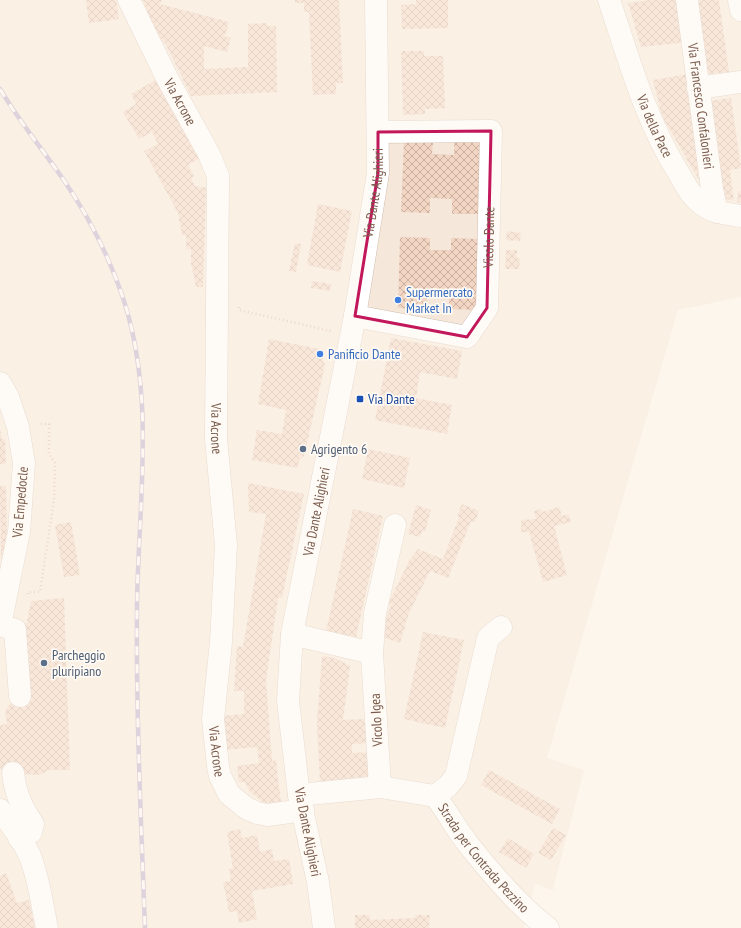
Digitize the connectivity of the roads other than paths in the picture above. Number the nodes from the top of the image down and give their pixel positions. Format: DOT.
graph roads {
  1 [pos="129,0"];
  2 [pos="376,0"];
  3 [pos="609,0"];
  4 [pos="687,0"];
  5 [pos="739,0"];
  6 [pos="741,10"];
  7 [pos="741,82"];
  8 [pos="698,88"];
  9 [pos="378,132"];
  10 [pos="718,212"];
  11 [pos="741,216"];
  12 [pos="353,326"];
  13 [pos="0,383"];
  14 [pos="0,415"];
  15 [pos="18,426"];
  16 [pos="395,525"];
  17 [pos="0,625"];
  18 [pos="501,627"];
  19 [pos="292,634"];
  20 [pos="372,654"];
  21 [pos="20,696"];
  22 [pos="13,773"];
  23 [pos="380,787"];
  24 [pos="435,796"];
  25 [pos="301,802"];
  26 [pos="0,810"];
  27 [pos="19,838"];
  28 [pos="47,928"];
  29 [pos="324,928"];
  30 [pos="548,928"];
  1 -- 25 [label="street, Via Acrone"];
  2 -- 9 [label="street, Via Dante Alighieri"];
  3 -- 10 [label="street, Via della Pace"];
  4 -- 8 [label="street, Via Francesco Confalonieri"];
  5 -- 6 [label="street"];
  7 -- 8 [label="street"];
  8 -- 10 [label="street, Via Francesco Confalonieri"];
  9 -- 12 [label="street, Via Dante Alighieri"];
  9 -- 12 [label="street, Vicolo Dante"];
  10 -- 11 [label="street, Via della Pace"];
  12 -- 19 [label="street, Via Dante Alighieri"];
  13 -- 15 [label="street, Via Empedocle"];
  14 -- 15 [label="street"];
  15 -- 17 [label="street, Via Empedocle"];
  16 -- 20 [label="street, Vicolo Igea"];
  17 -- 21 [label="street"];
  18 -- 24 [label="street"];
  19 -- 20 [label="street"];
  19 -- 25 [label="street, Via Dante Alighieri"];
  20 -- 23 [label="street, Vicolo Igea"];
  22 -- 27 [label="street"];
  23 -- 24 [label="street, Strada per Contrada Pezzino"];
  23 -- 25 [label="street, Strada per Contrada Pezzino"];
  24 -- 30 [label="street, Strada per Contrada Pezzino"];
  25 -- 29 [label="street, Via Dante Alighieri"];
  26 -- 27 [label="street"];
  27 -- 28 [label="street"];
}
